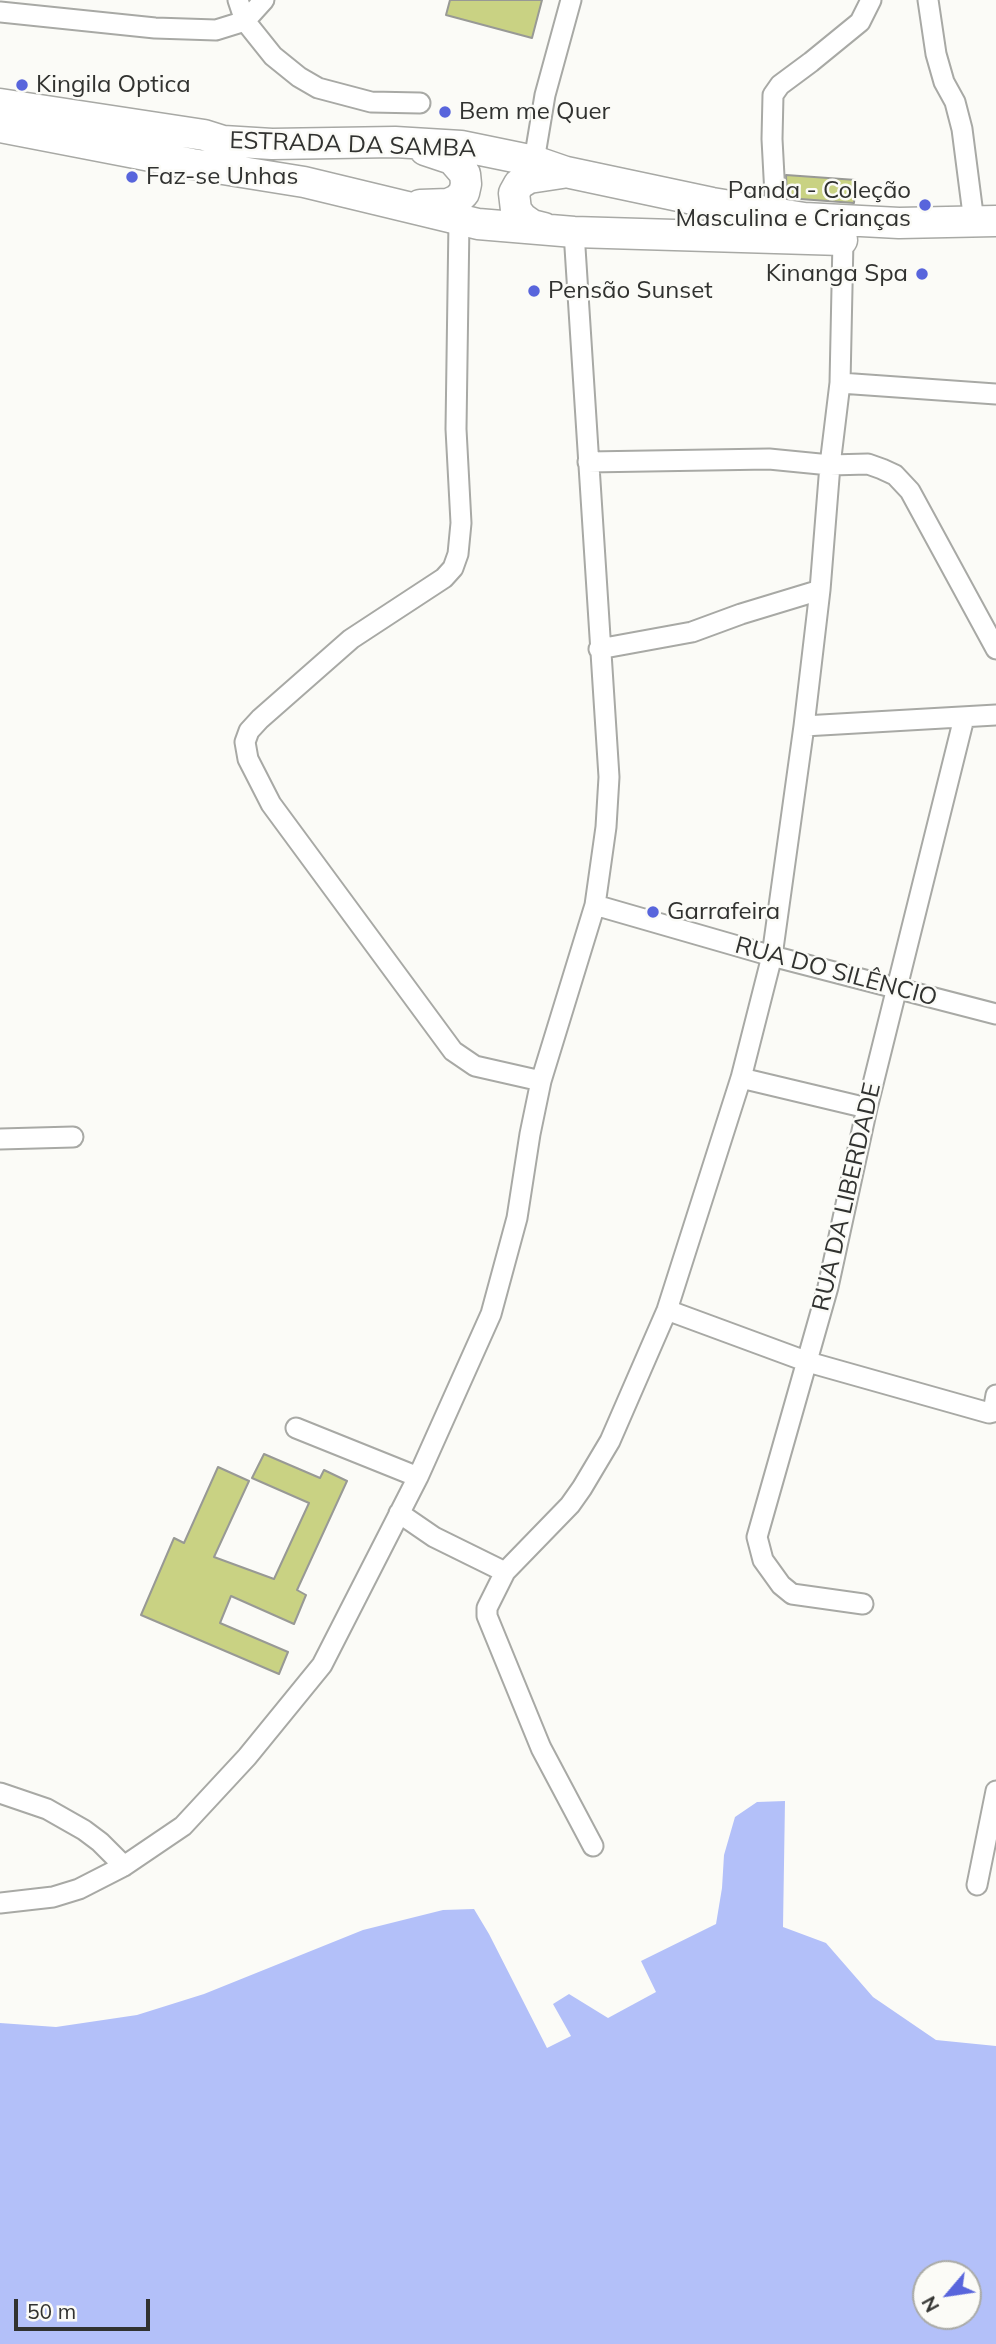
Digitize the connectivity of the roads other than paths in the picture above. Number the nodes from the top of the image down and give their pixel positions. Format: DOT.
graph roads {
  1 [pos="238,0"];
  2 [pos="264,0"];
  3 [pos="571,0"];
  4 [pos="871,0"];
  5 [pos="928,0"];
  6 [pos="0,12"];
  7 [pos="245,21"];
  8 [pos="420,103"];
  9 [pos="0,104"];
  10 [pos="0,127"];
  11 [pos="394,142"];
  12 [pos="534,161"];
  13 [pos="566,172"];
  14 [pos="392,204"];
  15 [pos="776,214"];
  16 [pos="459,221"];
  17 [pos="989,226"];
  18 [pos="565,232"];
  19 [pos="843,240"];
  20 [pos="841,383"];
  21 [pos="996,394"];
  22 [pos="588,463"];
  23 [pos="830,465"];
  24 [pos="820,590"];
  25 [pos="988,617"];
  26 [pos="599,649"];
  27 [pos="996,649"];
  28 [pos="996,715"];
  29 [pos="964,718"];
  30 [pos="804,726"];
  31 [pos="595,905"];
  32 [pos="772,956"];
  33 [pos="896,989"];
  34 [pos="996,1014"];
  35 [pos="741,1079"];
  36 [pos="541,1081"];
  37 [pos="867,1108"];
  38 [pos="73,1137"];
  39 [pos="0,1139"];
  40 [pos="667,1310"];
  41 [pos="808,1362"];
  42 [pos="996,1395"];
  43 [pos="296,1427"];
  44 [pos="418,1477"];
  45 [pos="399,1513"];
  46 [pos="505,1572"];
  47 [pos="863,1604"];
  48 [pos="996,1791"];
  49 [pos="0,1793"];
  50 [pos="593,1846"];
  51 [pos="124,1866"];
  52 [pos="977,1885"];
  53 [pos="0,1903"];
  1 -- 7 [label="street"];
  2 -- 7 [label="street"];
  3 -- 12 [label="street"];
  4 -- 15 [label="street"];
  5 -- 17 [label="street"];
  6 -- 7 [label="street"];
  7 -- 8 [label="street"];
  9 -- 11 [label="main road, ESTRADA DA SAMBA"];
  10 -- 14 [label="main road, ESTRADA DA SAMBA"];
  11 -- 12 [label="main road, ESTRADA DA SAMBA"];
  11 -- 14 [label="main road"];
  12 -- 13 [label="main road, ESTRADA DA SAMBA"];
  13 -- 15 [label="main road, ESTRADA DA SAMBA"];
  13 -- 18 [label="main road"];
  14 -- 16 [label="main road, ESTRADA DA SAMBA"];
  15 -- 17 [label="main road, ESTRADA DA SAMBA"];
  16 -- 18 [label="main road, ESTRADA DA SAMBA"];
  16 -- 36 [label="street"];
  17 -- 19 [label="main road, ESTRADA DA SAMBA"];
  18 -- 19 [label="main road, ESTRADA DA SAMBA"];
  18 -- 22 [label="street"];
  19 -- 20 [label="street"];
  20 -- 21 [label="street"];
  20 -- 23 [label="street"];
  22 -- 23 [label="street"];
  22 -- 26 [label="street"];
  23 -- 24 [label="street"];
  23 -- 25 [label="street"];
  24 -- 26 [label="street"];
  24 -- 30 [label="street"];
  25 -- 27 [label="street"];
  26 -- 31 [label="street"];
  28 -- 29 [label="street"];
  29 -- 30 [label="street"];
  29 -- 33 [label="street, RUA DA LIBERDADE"];
  30 -- 32 [label="street"];
  31 -- 32 [label="street, RUA DO SILÊNCIO"];
  31 -- 36 [label="street"];
  32 -- 33 [label="street, RUA DO SILÊNCIO"];
  32 -- 35 [label="street"];
  33 -- 34 [label="street, RUA DO SILÊNCIO"];
  33 -- 37 [label="street, RUA DA LIBERDADE"];
  35 -- 37 [label="street"];
  35 -- 40 [label="street"];
  36 -- 44 [label="street"];
  37 -- 41 [label="street, RUA DA LIBERDADE"];
  38 -- 39 [label="street"];
  40 -- 41 [label="street"];
  40 -- 46 [label="street"];
  41 -- 42 [label="street"];
  41 -- 47 [label="street, RUA DA LIBERDADE"];
  43 -- 44 [label="street"];
  44 -- 45 [label="street"];
  45 -- 46 [label="street"];
  45 -- 51 [label="street"];
  46 -- 50 [label="street"];
  48 -- 52 [label="street"];
  49 -- 51 [label="street"];
  51 -- 53 [label="street"];
}
